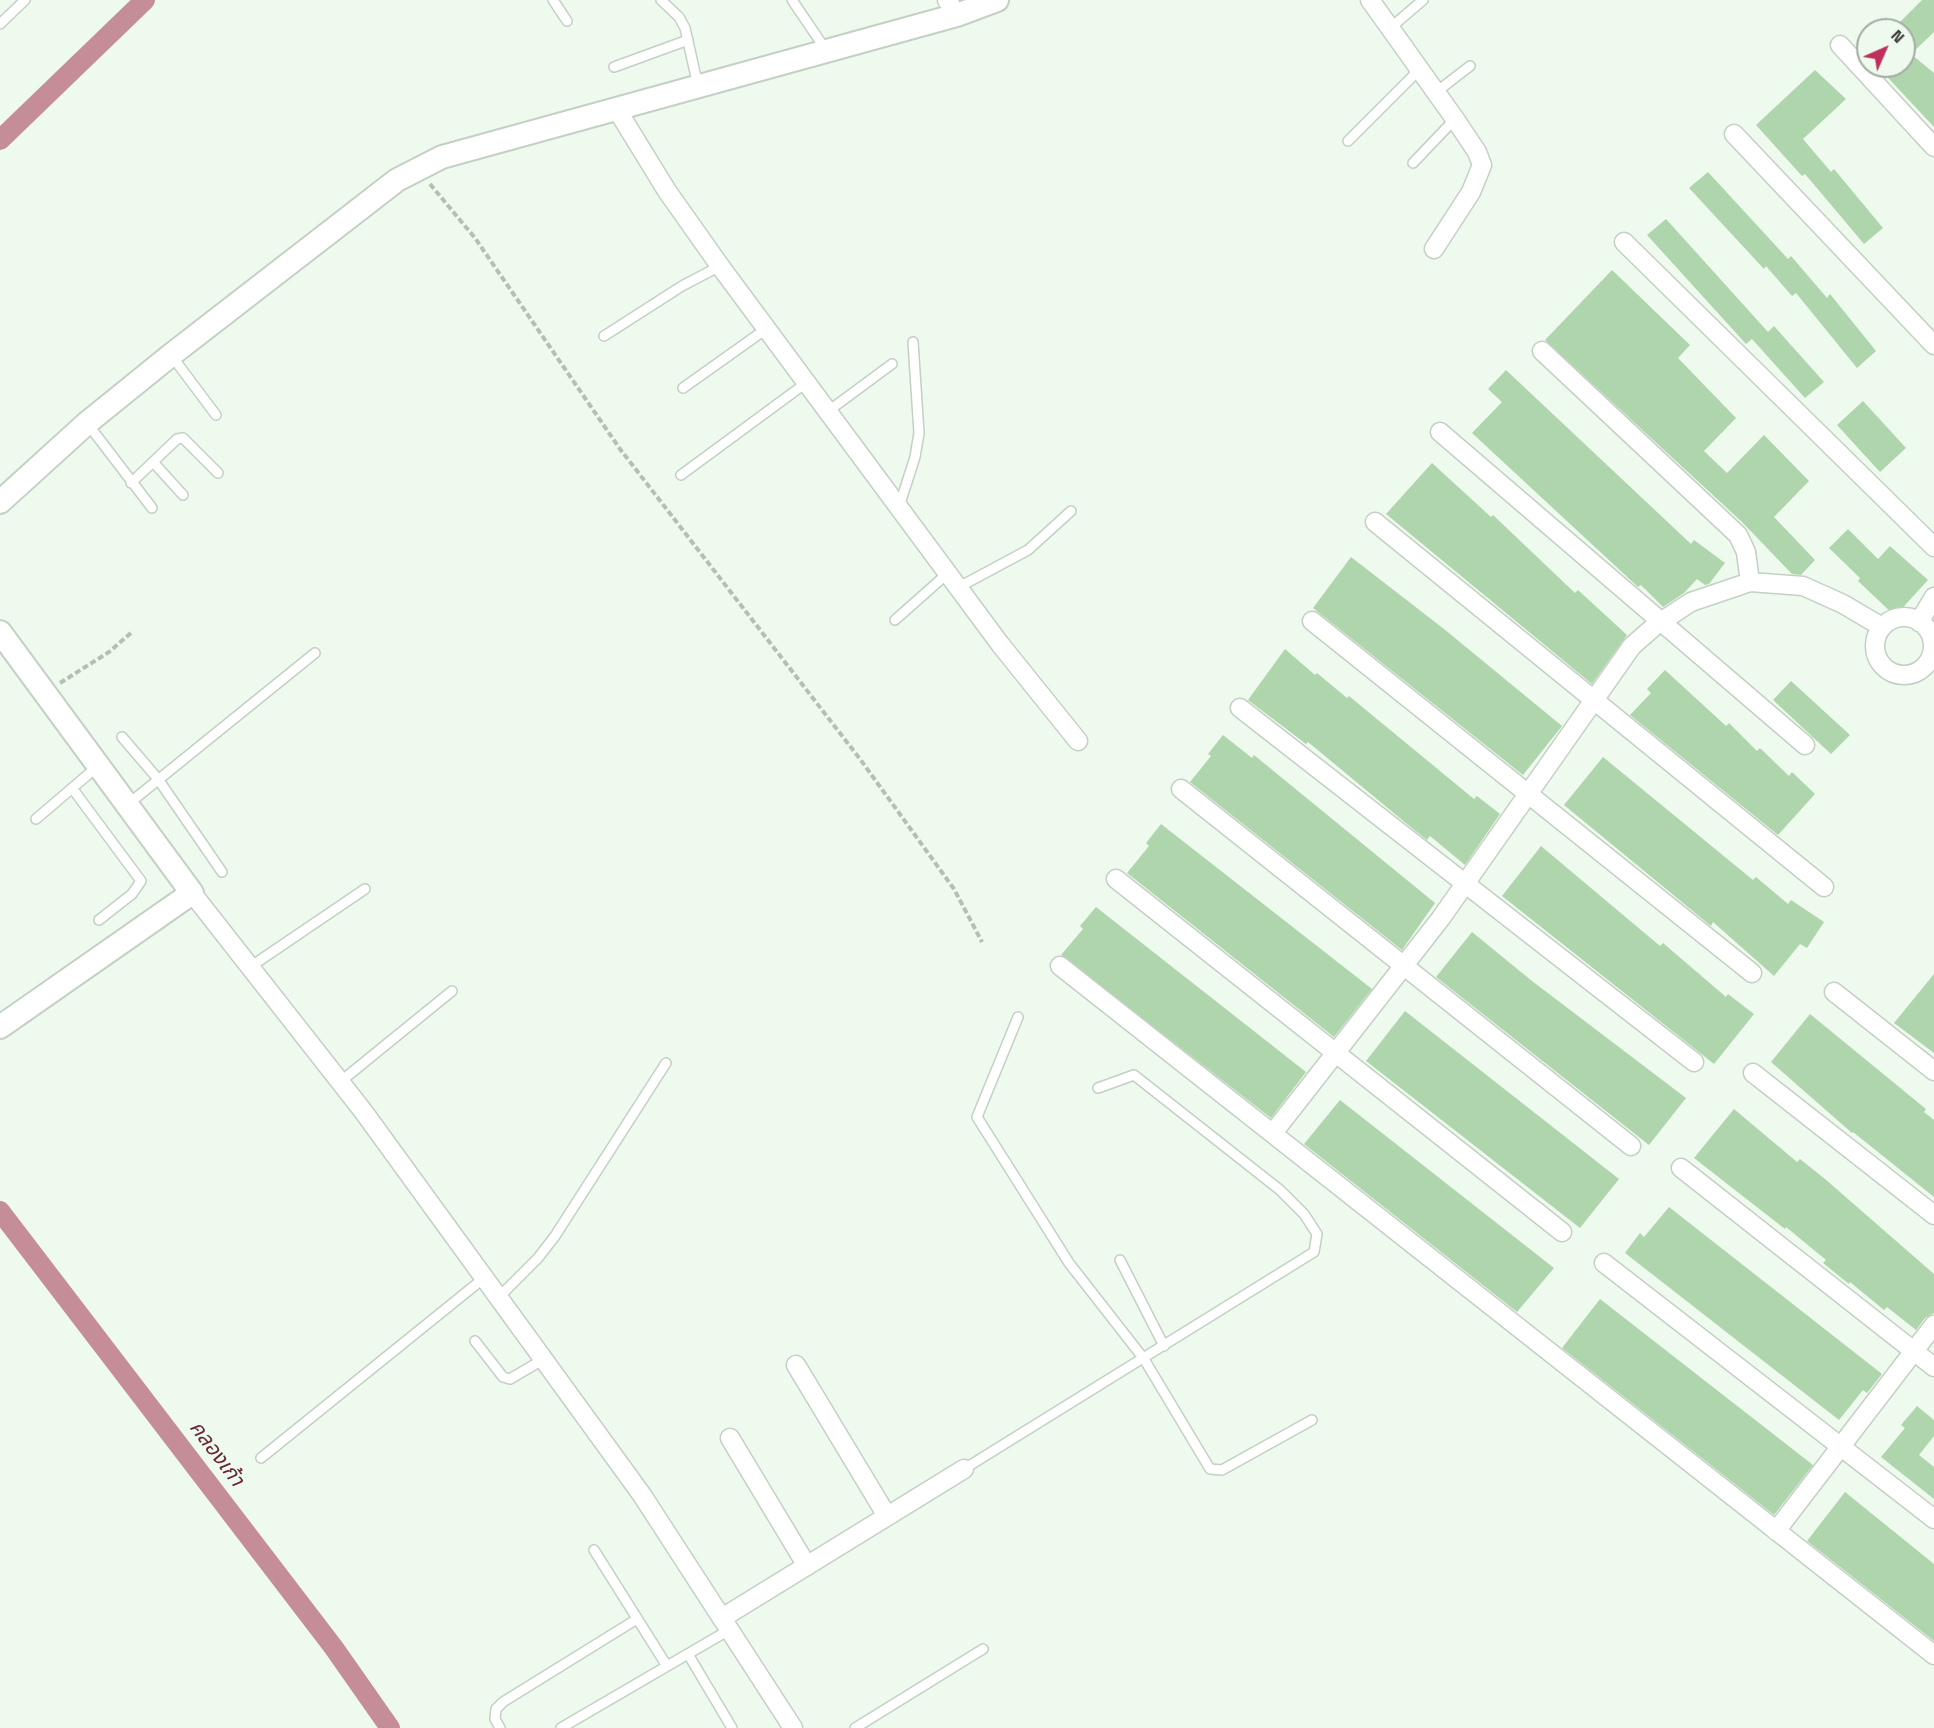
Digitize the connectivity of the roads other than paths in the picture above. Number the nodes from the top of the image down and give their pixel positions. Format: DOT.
graph roads {
  1 [pos="25,0"];
  2 [pos="554,0"];
  3 [pos="661,0"];
  4 [pos="792,0"];
  5 [pos="997,0"];
  6 [pos="1370,0"];
  7 [pos="1423,0"];
  8 [pos="952,7"];
  9 [pos="567,21"];
  10 [pos="0,24"];
  11 [pos="1389,29"];
  12 [pos="688,40"];
  13 [pos="1840,45"];
  14 [pos="826,51"];
  15 [pos="1470,66"];
  16 [pos="614,67"];
  17 [pos="1418,70"];
  18 [pos="698,86"];
  19 [pos="1435,93"];
  20 [pos="616,108"];
  21 [pos="1455,119"];
  22 [pos="1734,134"];
  23 [pos="1348,141"];
  24 [pos="1934,147"];
  25 [pos="1413,163"];
  26 [pos="1624,242"];
  27 [pos="1434,249"];
  28 [pos="720,266"];
  29 [pos="766,329"];
  30 [pos="604,336"];
  31 [pos="913,342"];
  32 [pos="1934,345"];
  33 [pos="1542,351"];
  34 [pos="171,355"];
  35 [pos="892,364"];
  36 [pos="806,383"];
  37 [pos="683,388"];
  38 [pos="827,412"];
  39 [pos="216,416"];
  40 [pos="87,423"];
  41 [pos="1440,432"];
  42 [pos="153,462"];
  43 [pos="218,472"];
  44 [pos="681,475"];
  45 [pos="131,483"];
  46 [pos="183,495"];
  47 [pos="0,502"];
  48 [pos="899,507"];
  49 [pos="152,508"];
  50 [pos="1071,511"];
  51 [pos="1375,522"];
  52 [pos="1934,547"];
  53 [pos="953,580"];
  54 [pos="1750,582"];
  55 [pos="1934,597"];
  56 [pos="895,620"];
  57 [pos="1312,621"];
  58 [pos="1662,622"];
  59 [pos="1919,622"];
  60 [pos="1882,627"];
  61 [pos="0,632"];
  62 [pos="315,653"];
  63 [pos="1594,700"];
  64 [pos="1240,708"];
  65 [pos="122,737"];
  66 [pos="1078,741"];
  67 [pos="1805,745"];
  68 [pos="98,765"];
  69 [pos="158,779"];
  70 [pos="72,789"];
  71 [pos="1181,789"];
  72 [pos="1528,794"];
  73 [pos="127,805"];
  74 [pos="36,819"];
  75 [pos="222,872"];
  76 [pos="1116,879"];
  77 [pos="1465,884"];
  78 [pos="1824,887"];
  79 [pos="365,889"];
  80 [pos="192,893"];
  81 [pos="99,920"];
  82 [pos="1060,966"];
  83 [pos="1403,966"];
  84 [pos="250,967"];
  85 [pos="1752,973"];
  86 [pos="452,991"];
  87 [pos="1834,992"];
  88 [pos="1018,1017"];
  89 [pos="0,1027"];
  90 [pos="1336,1053"];
  91 [pos="1694,1062"];
  92 [pos="666,1063"];
  93 [pos="1934,1071"];
  94 [pos="1752,1074"];
  95 [pos="340,1082"];
  96 [pos="1098,1088"];
  97 [pos="1272,1133"];
  98 [pos="1630,1146"];
  99 [pos="1681,1168"];
  100 [pos="1934,1215"];
  101 [pos="1562,1232"];
  102 [pos="1120,1260"];
  103 [pos="1604,1263"];
  104 [pos="484,1278"];
  105 [pos="499,1297"];
  106 [pos="1934,1325"];
  107 [pos="475,1341"];
  108 [pos="1164,1346"];
  109 [pos="1914,1351"];
  110 [pos="544,1359"];
  111 [pos="1144,1359"];
  112 [pos="796,1365"];
  113 [pos="1934,1367"];
  114 [pos="1312,1420"];
  115 [pos="730,1438"];
  116 [pos="1841,1447"];
  117 [pos="261,1458"];
  118 [pos="964,1469"];
  119 [pos="887,1516"];
  120 [pos="1934,1519"];
  121 [pos="1776,1531"];
  122 [pos="594,1550"];
  123 [pos="807,1566"];
  124 [pos="638,1619"];
  125 [pos="725,1624"];
  126 [pos="983,1649"];
  127 [pos="688,1654"];
  128 [pos="1934,1655"];
  129 [pos="667,1666"];
  130 [pos="500,1728"];
  131 [pos="561,1728"];
  132 [pos="732,1728"];
  133 [pos="793,1728"];
  134 [pos="855,1728"];
  1 -- 10 [label="lane"];
  2 -- 9 [label="lane"];
  3 -- 12 [label="lane"];
  4 -- 14 [label="lane"];
  5 -- 8 [label="street"];
  6 -- 11 [label="street"];
  7 -- 11 [label="lane"];
  8 -- 14 [label="street"];
  11 -- 17 [label="street"];
  12 -- 16 [label="lane"];
  12 -- 18 [label="lane"];
  13 -- 24 [label="street"];
  14 -- 18 [label="street"];
  15 -- 19 [label="lane"];
  17 -- 19 [label="street"];
  17 -- 23 [label="lane"];
  18 -- 20 [label="street"];
  19 -- 21 [label="street"];
  20 -- 28 [label="street"];
  20 -- 34 [label="street"];
  21 -- 25 [label="lane"];
  21 -- 27 [label="street"];
  22 -- 32 [label="street"];
  26 -- 52 [label="street"];
  28 -- 29 [label="street"];
  28 -- 30 [label="lane"];
  29 -- 36 [label="street"];
  29 -- 37 [label="lane"];
  31 -- 48 [label="lane"];
  33 -- 54 [label="street"];
  34 -- 39 [label="lane"];
  34 -- 40 [label="street"];
  35 -- 38 [label="lane"];
  36 -- 38 [label="street"];
  36 -- 44 [label="lane"];
  38 -- 48 [label="street"];
  40 -- 45 [label="lane"];
  40 -- 47 [label="street"];
  41 -- 58 [label="street"];
  42 -- 43 [label="lane"];
  42 -- 45 [label="lane"];
  42 -- 46 [label="lane"];
  45 -- 49 [label="lane"];
  48 -- 53 [label="street"];
  50 -- 53 [label="lane"];
  51 -- 63 [label="street"];
  53 -- 56 [label="lane"];
  53 -- 66 [label="street"];
  54 -- 58 [label="street"];
  54 -- 60 [label="street"];
  55 -- 59 [label="street"];
  57 -- 72 [label="street"];
  58 -- 63 [label="street"];
  58 -- 67 [label="street"];
  59 -- 60 [label="street"];
  59 -- 60 [label="street"];
  61 -- 68 [label="street"];
  62 -- 69 [label="lane"];
  63 -- 72 [label="street"];
  63 -- 78 [label="street"];
  64 -- 77 [label="street"];
  65 -- 69 [label="lane"];
  68 -- 70 [label="lane"];
  68 -- 73 [label="street"];
  69 -- 73 [label="lane"];
  69 -- 75 [label="lane"];
  70 -- 74 [label="lane"];
  70 -- 81 [label="lane"];
  71 -- 83 [label="street"];
  72 -- 77 [label="street"];
  72 -- 85 [label="street"];
  73 -- 80 [label="street"];
  76 -- 90 [label="street"];
  77 -- 83 [label="street"];
  77 -- 91 [label="street"];
  79 -- 84 [label="lane"];
  80 -- 84 [label="street"];
  80 -- 89 [label="street"];
  82 -- 97 [label="street"];
  83 -- 90 [label="street"];
  83 -- 98 [label="street"];
  84 -- 95 [label="street"];
  86 -- 95 [label="lane"];
  87 -- 93 [label="street"];
  88 -- 111 [label="lane"];
  90 -- 97 [label="street"];
  90 -- 101 [label="street"];
  92 -- 105 [label="lane"];
  94 -- 100 [label="street"];
  95 -- 104 [label="street"];
  96 -- 108 [label="lane"];
  97 -- 121 [label="street"];
  99 -- 109 [label="street"];
  102 -- 108 [label="lane"];
  103 -- 116 [label="street"];
  104 -- 105 [label="street"];
  104 -- 117 [label="lane"];
  105 -- 110 [label="street"];
  106 -- 109 [label="street"];
  107 -- 110 [label="lane"];
  108 -- 111 [label="lane"];
  109 -- 113 [label="street"];
  109 -- 116 [label="street"];
  110 -- 125 [label="street"];
  111 -- 114 [label="lane"];
  111 -- 118 [label="lane"];
  112 -- 119 [label="street"];
  115 -- 123 [label="street"];
  116 -- 120 [label="street"];
  116 -- 121 [label="street"];
  118 -- 119 [label="street"];
  119 -- 123 [label="street"];
  121 -- 128 [label="street"];
  122 -- 124 [label="lane"];
  123 -- 125 [label="street"];
  124 -- 129 [label="lane"];
  124 -- 130 [label="lane"];
  125 -- 127 [label="lane"];
  125 -- 133 [label="street"];
  126 -- 134 [label="lane"];
  127 -- 129 [label="lane"];
  127 -- 132 [label="lane"];
  129 -- 131 [label="lane"];
}
